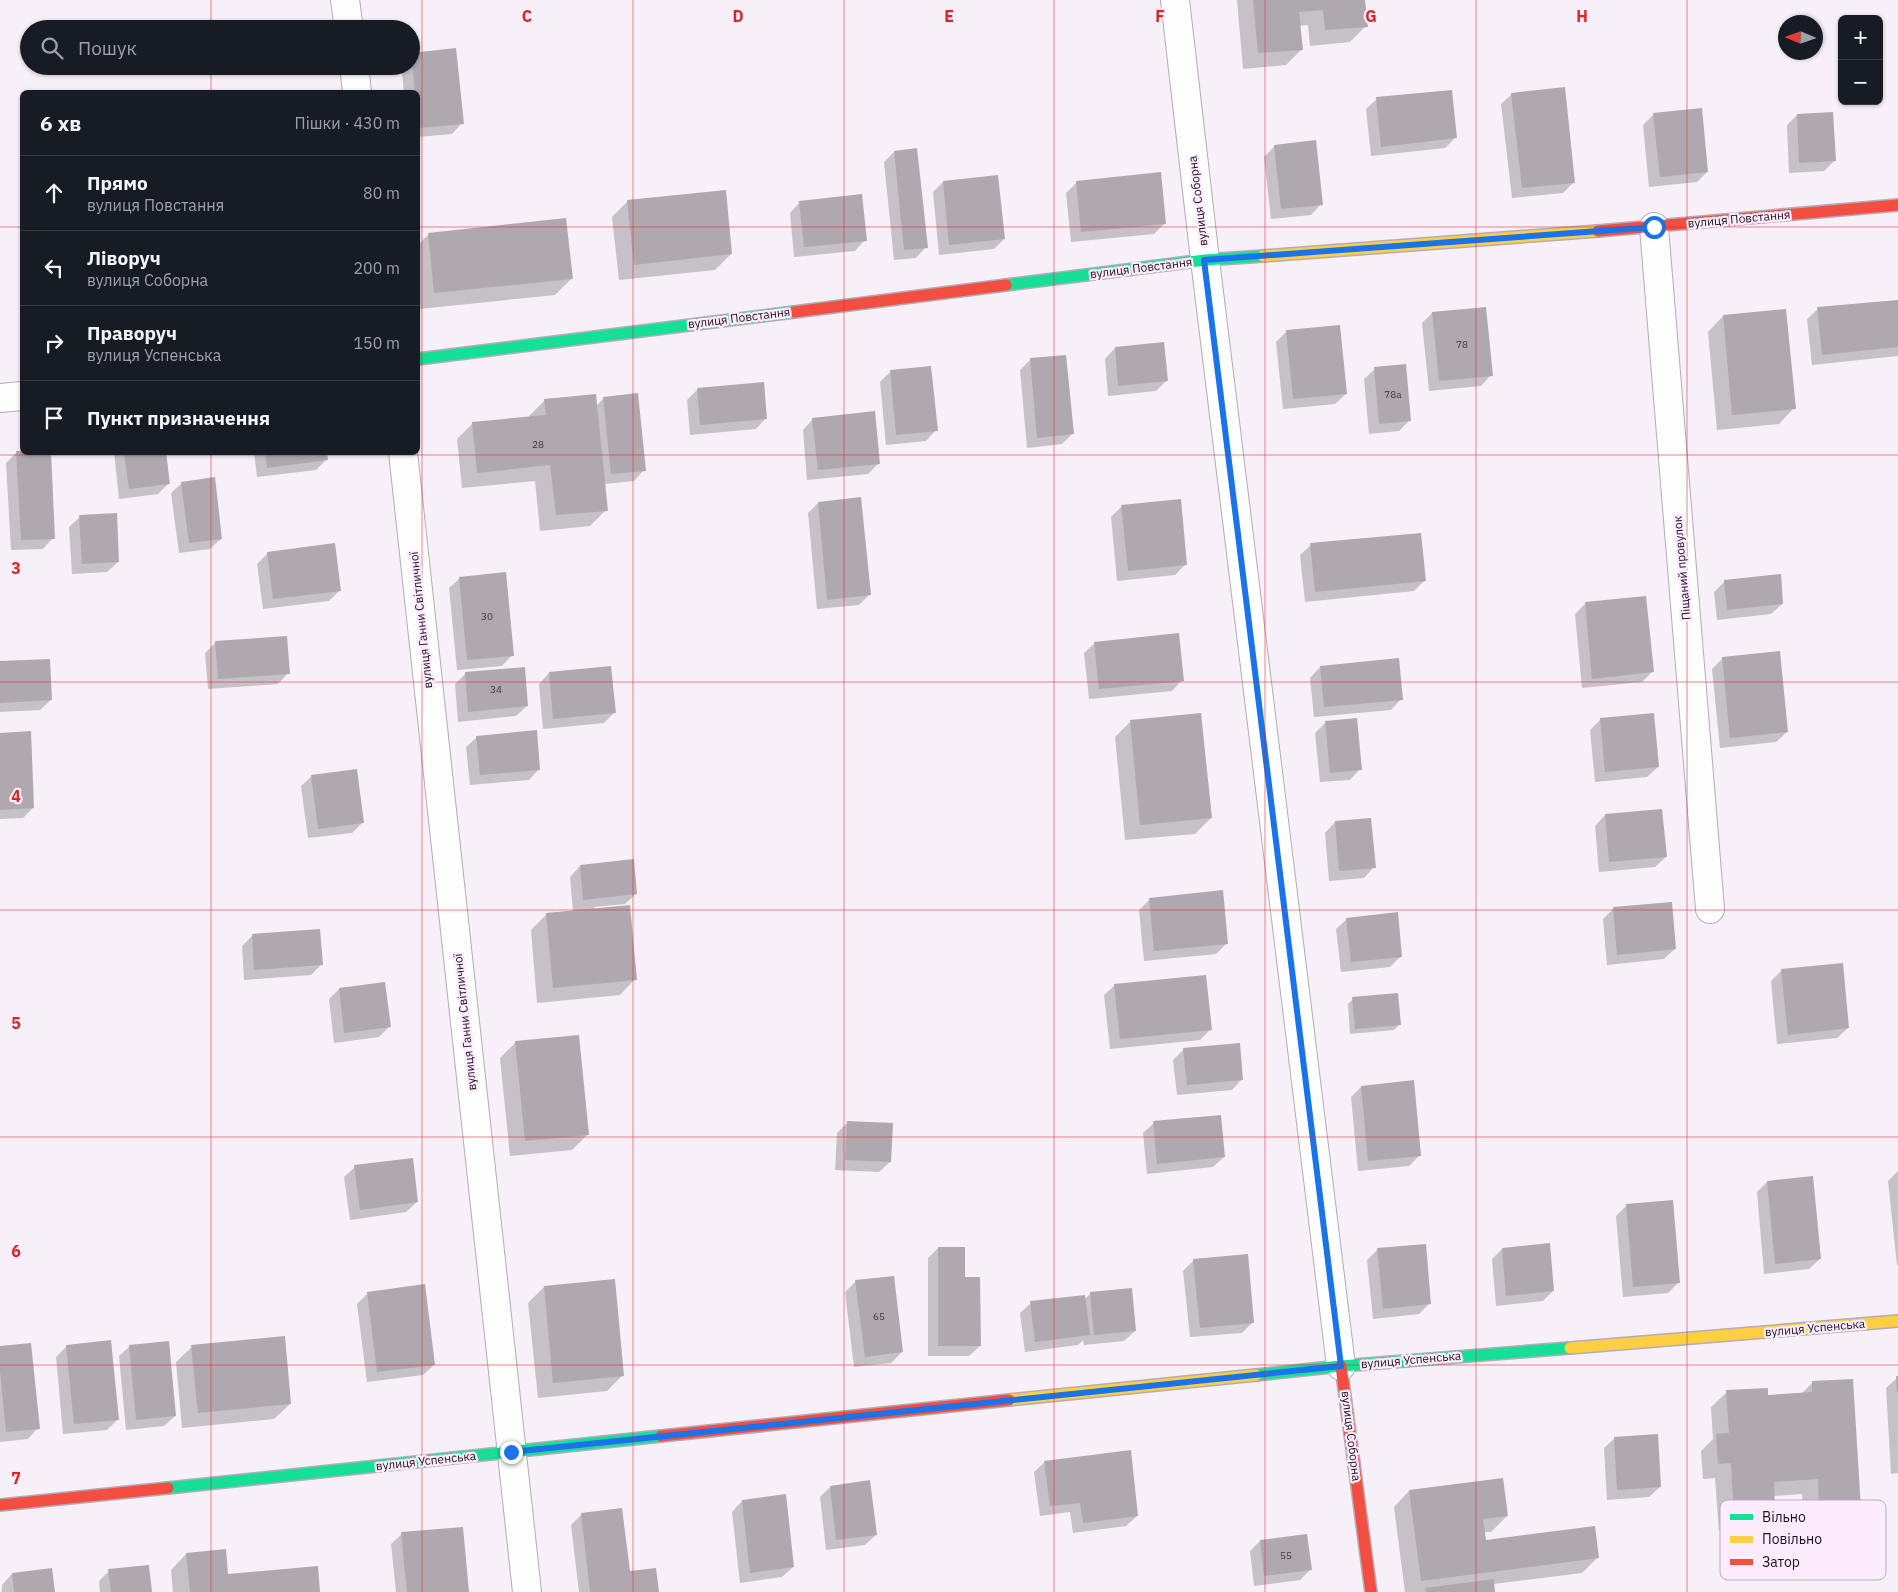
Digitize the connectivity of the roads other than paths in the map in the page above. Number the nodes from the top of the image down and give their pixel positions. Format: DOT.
graph roads {
  1 [pos="345,0"];
  2 [pos="1175,0"];
  3 [pos="347,20"];
  4 [pos="355,75"];
  5 [pos="357,90"];
  6 [pos="1898,205"];
  7 [pos="1654,227"];
  8 [pos="1204,260"];
  9 [pos="420,359"];
  10 [pos="20,396"];
  11 [pos="0,398"];
  12 [pos="403,455"];
  13 [pos="1710,910"];
  14 [pos="1898,1321"];
  15 [pos="1341,1366"];
  16 [pos="511,1452"];
  17 [pos="0,1505"];
  18 [pos="527,1592"];
  19 [pos="1371,1592"];
  1 -- 3 [label="street"];
  2 -- 8 [label="street, вулиця Соборна"];
  4 -- 5 [label="street"];
  6 -- 7 [label="street, вулиця Повстання"];
  7 -- 8 [label="street, вулиця Повстання"];
  7 -- 13 [label="street, Піщаний провулок"];
  8 -- 9 [label="street, вулиця Повстання"];
  8 -- 15 [label="street, вулиця Соборна"];
  10 -- 11 [label="street"];
  12 -- 16 [label="street, вулиця Ганни Світличної"];
  14 -- 15 [label="street, вулиця Успенська"];
  15 -- 16 [label="street, вулиця Успенська"];
  15 -- 19 [label="street, вулиця Соборна"];
  16 -- 17 [label="street, вулиця Успенська"];
  16 -- 18 [label="street, вулиця Ганни Світличної"];
}
